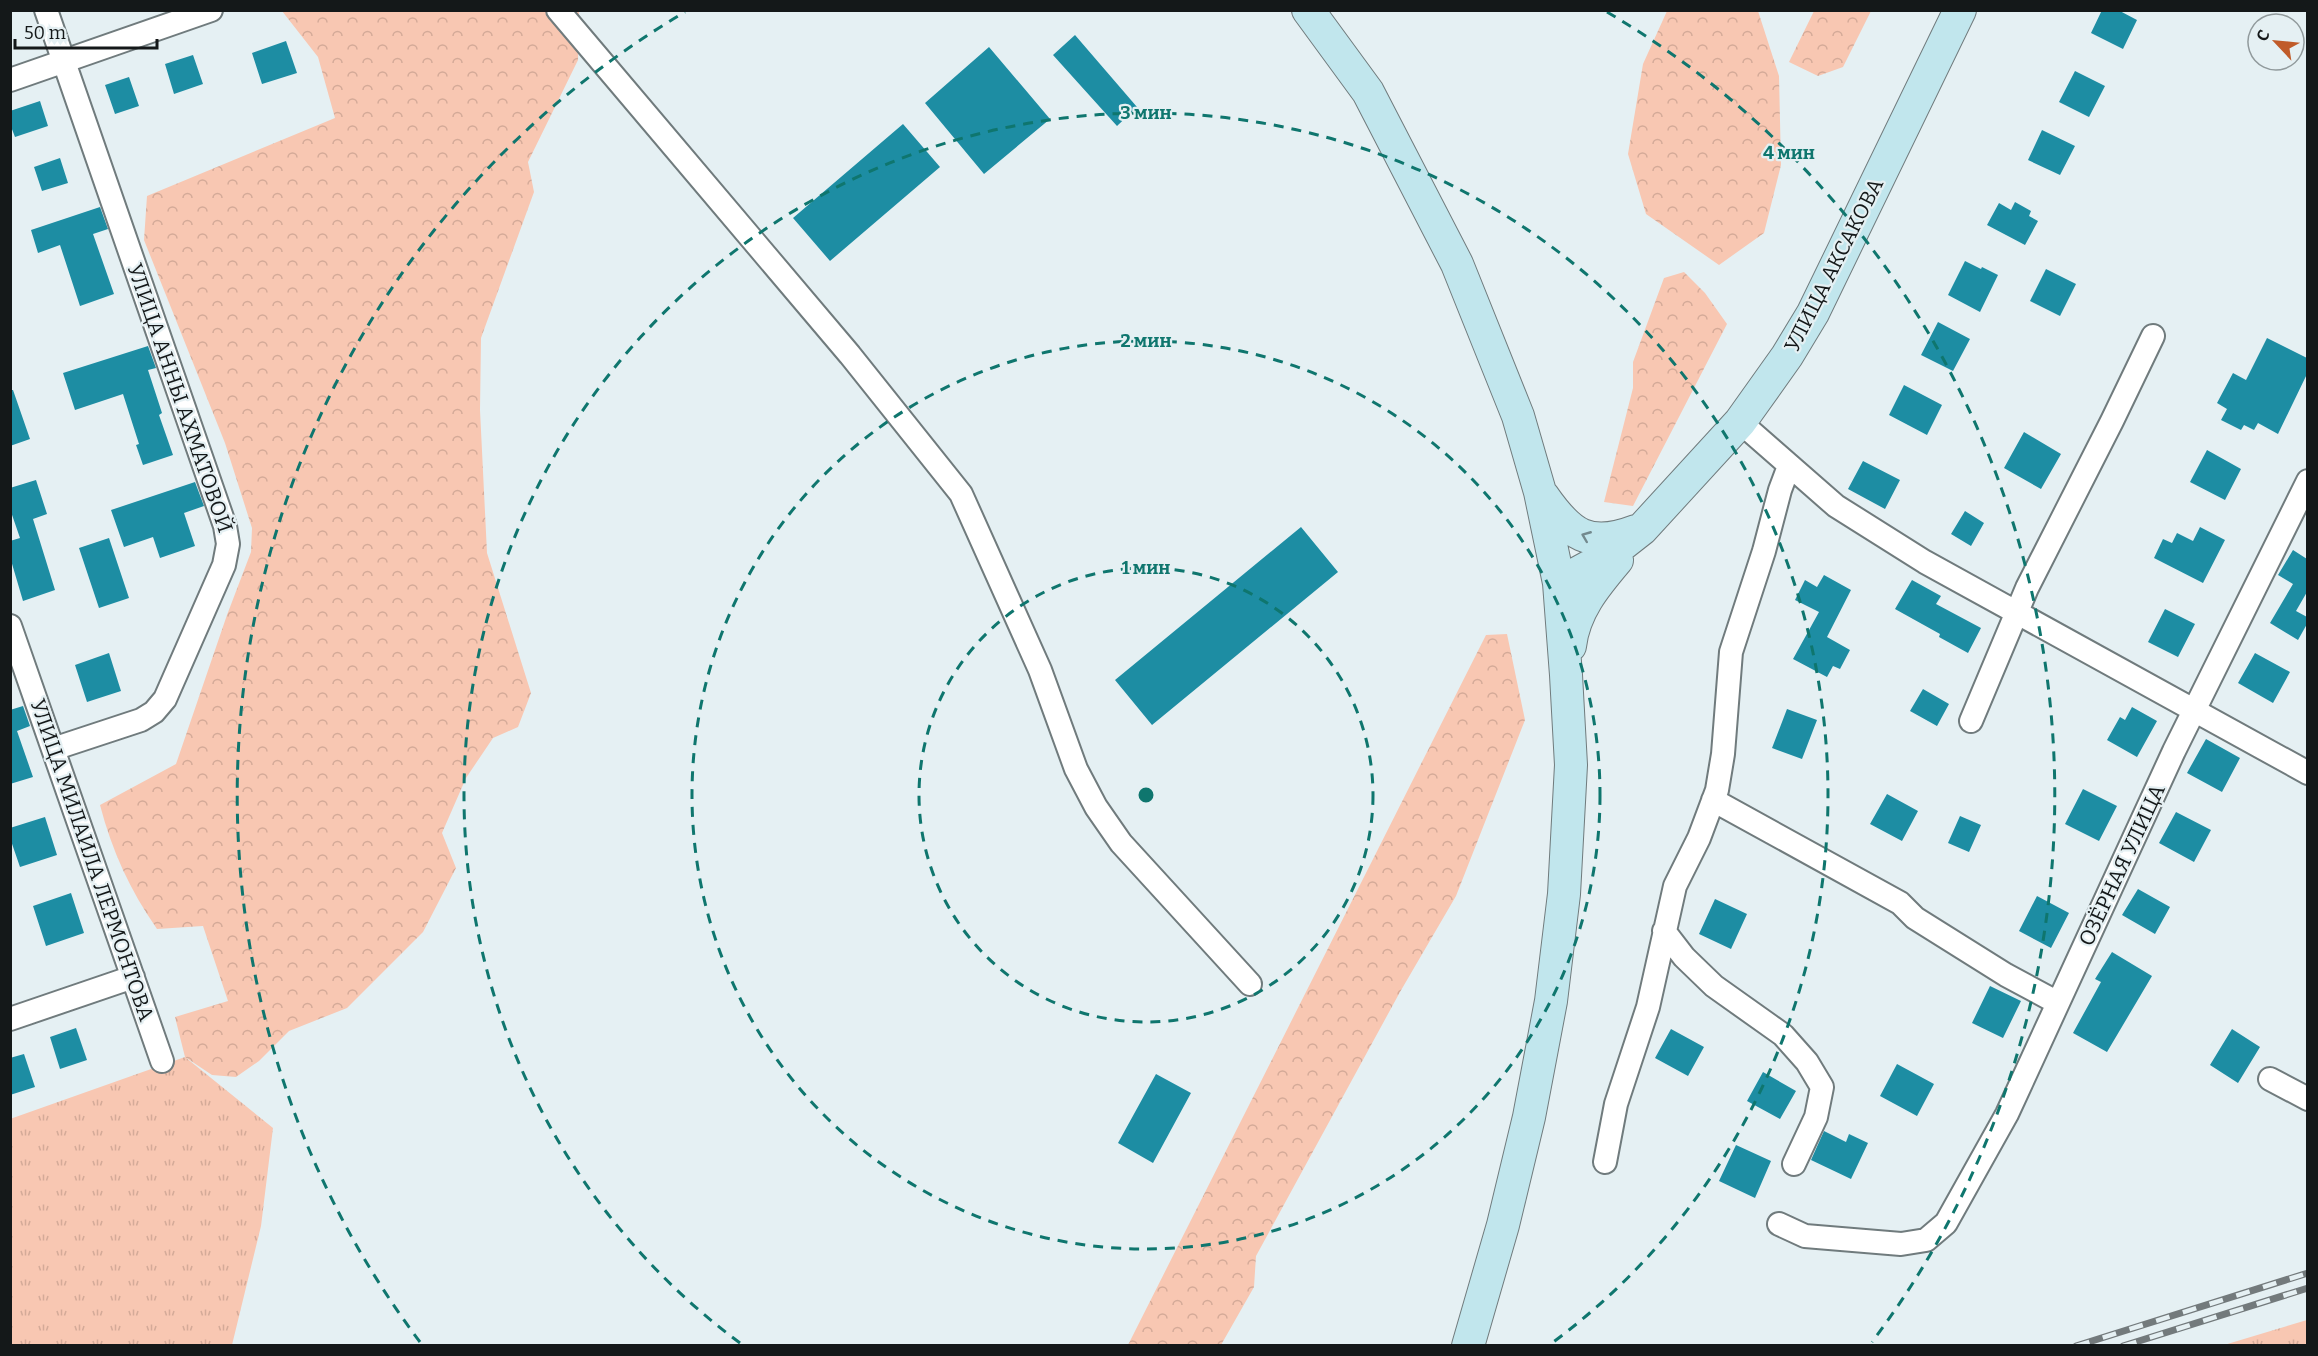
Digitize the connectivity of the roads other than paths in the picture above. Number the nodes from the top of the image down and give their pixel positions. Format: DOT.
graph roads {
  1 [pos="46,10"];
  2 [pos="211,10"];
  3 [pos="558,10"];
  4 [pos="1308,10"];
  5 [pos="1960,10"];
  6 [pos="64,62"];
  7 [pos="10,80"];
  8 [pos="2153,336"];
  9 [pos="1740,422"];
  10 [pos="1789,466"];
  11 [pos="2307,481"];
  12 [pos="1540,492"];
  13 [pos="1642,529"];
  14 [pos="1559,583"];
  15 [pos="2016,612"];
  16 [pos="10,626"];
  17 [pos="1566,675"];
  18 [pos="2194,711"];
  19 [pos="1971,721"];
  20 [pos="53,749"];
  21 [pos="2307,773"];
  22 [pos="1713,800"];
  23 [pos="1664,931"];
  24 [pos="132,977"];
  25 [pos="1250,984"];
  26 [pos="2058,1003"];
  27 [pos="10,1018"];
  28 [pos="162,1061"];
  29 [pos="2270,1079"];
  30 [pos="2307,1099"];
  31 [pos="1605,1162"];
  32 [pos="1794,1164"];
  33 [pos="1779,1224"];
  34 [pos="1468,1346"];
  1 -- 6 [label="street, УЛИЦА АННЫ АХМАТОВОЙ"];
  2 -- 6 [label="street"];
  3 -- 25 [label="street"];
  4 -- 12 [label="main road"];
  5 -- 9 [label="main road, УЛИЦА АКСАКОВА"];
  6 -- 7 [label="street"];
  6 -- 20 [label="street, УЛИЦА АННЫ АХМАТОВОЙ"];
  8 -- 15 [label="street"];
  9 -- 10 [label="street"];
  9 -- 13 [label="main road, УЛИЦА АКСАКОВА"];
  10 -- 15 [label="street"];
  10 -- 22 [label="street"];
  11 -- 18 [label="street, ОЗЁРНАЯ УЛИЦА"];
  13 -- 12 [label="main road, one-way"];
  12 -- 14 [label="main road"];
  13 -- 14 [label="main road, УЛИЦА АКСАКОВА"];
  13 -- 17 [label="main road"];
  14 -- 17 [label="main road"];
  15 -- 18 [label="street"];
  15 -- 19 [label="street"];
  16 -- 20 [label="street, УЛИЦА МИЛАИЛА ЛЕРМОНТОВА"];
  17 -- 34 [label="main road"];
  18 -- 21 [label="street"];
  18 -- 26 [label="street, ОЗЁРНАЯ УЛИЦА"];
  20 -- 24 [label="street, УЛИЦА МИЛАИЛА ЛЕРМОНТОВА"];
  22 -- 23 [label="street"];
  22 -- 26 [label="street"];
  23 -- 31 [label="street"];
  23 -- 32 [label="street"];
  24 -- 27 [label="street"];
  24 -- 28 [label="street, УЛИЦА МИЛАИЛА ЛЕРМОНТОВА"];
  26 -- 33 [label="street, ОЗЁРНАЯ УЛИЦА"];
  29 -- 30 [label="street"];
}
